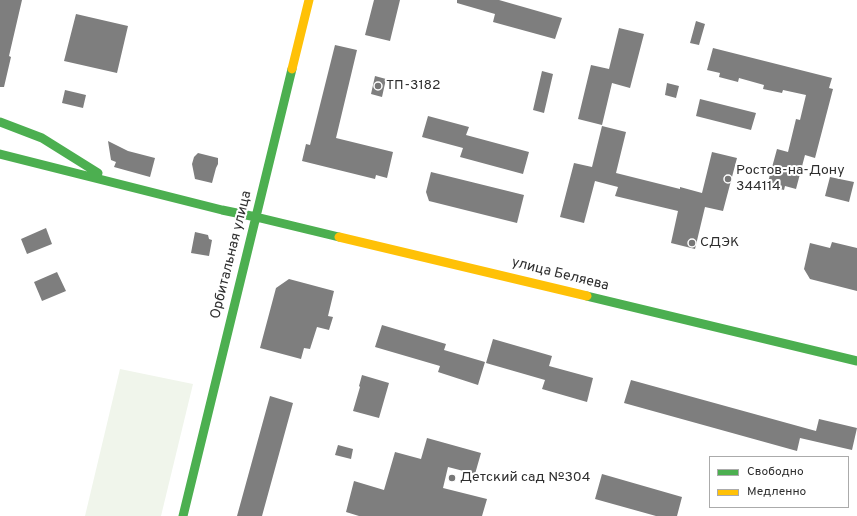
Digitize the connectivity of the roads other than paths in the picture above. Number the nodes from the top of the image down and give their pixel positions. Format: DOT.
graph roads {
  1 [pos="309,0"];
  2 [pos="0,122"];
  3 [pos="0,154"];
  4 [pos="109,181"];
  5 [pos="256,217"];
  6 [pos="857,361"];
  7 [pos="182,516"];
  1 -- 5 [label="main road, Орбитальная улица"];
  2 -- 4 [label="main road"];
  3 -- 4 [label="main road, улица Беляева"];
  4 -- 5 [label="main road, улица Беляева"];
  5 -- 6 [label="main road, улица Беляева"];
  5 -- 7 [label="main road, Орбитальная улица"];
}
